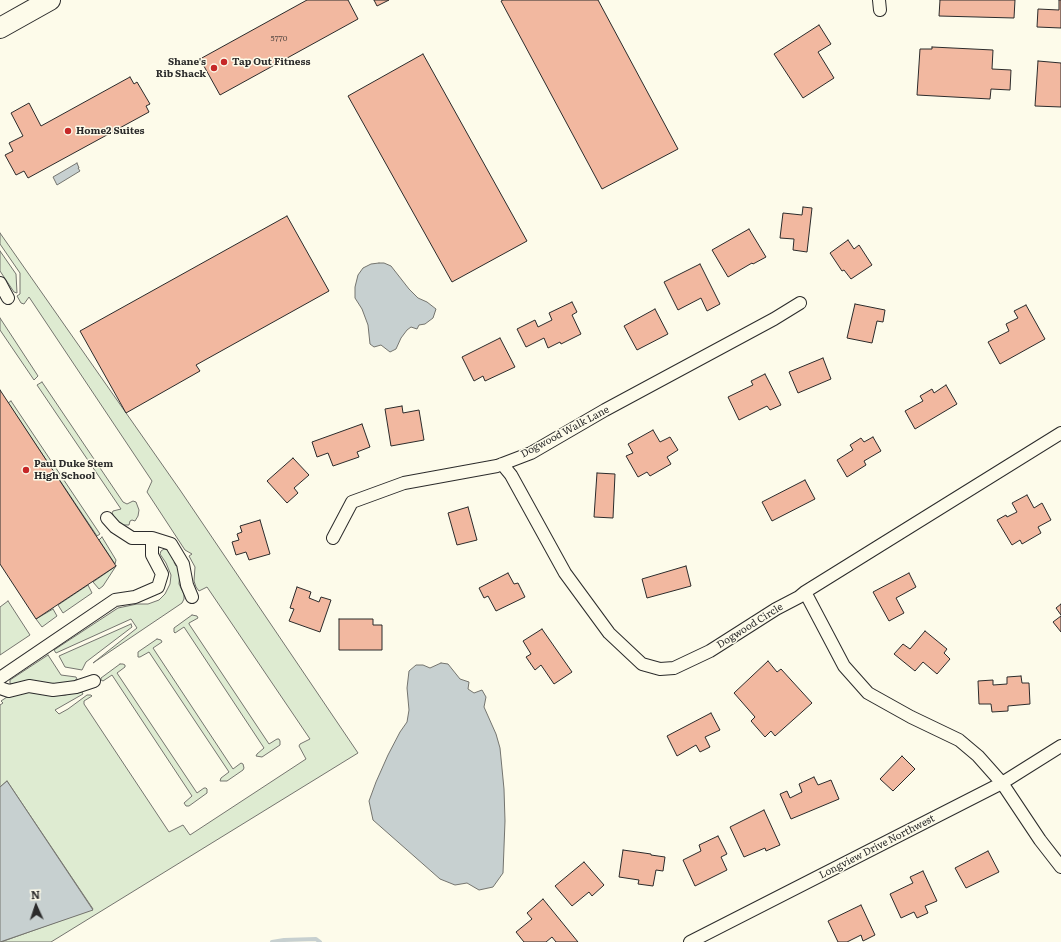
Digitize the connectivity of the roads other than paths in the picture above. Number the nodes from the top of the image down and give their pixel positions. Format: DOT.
graph roads {
  1 [pos="46,1"];
  2 [pos="0,28"];
  3 [pos="0,283"];
  4 [pos="8,298"];
  5 [pos="800,303"];
  6 [pos="1061,433"];
  7 [pos="502,464"];
  8 [pos="107,518"];
  9 [pos="152,538"];
  10 [pos="333,538"];
  11 [pos="805,592"];
  12 [pos="192,597"];
  13 [pos="0,678"];
  14 [pos="94,681"];
  15 [pos="0,688"];
  16 [pos="1061,746"];
  17 [pos="1002,783"];
  18 [pos="1061,867"];
  19 [pos="690,942"];
  1 -- 2 [label="highway"];
  3 -- 4 [label="street"];
  5 -- 7 [label="street, Dogwood Walk Lane"];
  6 -- 11 [label="street, Dogwood Circle"];
  7 -- 10 [label="street, Dogwood Walk Lane"];
  7 -- 11 [label="street, Dogwood Circle"];
  8 -- 9 [label="street"];
  9 -- 12 [label="street"];
  9 -- 13 [label="street"];
  11 -- 17 [label="street"];
  14 -- 15 [label="street"];
  16 -- 17 [label="street, Longview Drive Northwest"];
  17 -- 18 [label="street"];
  17 -- 19 [label="street, Longview Drive Northwest"];
}
